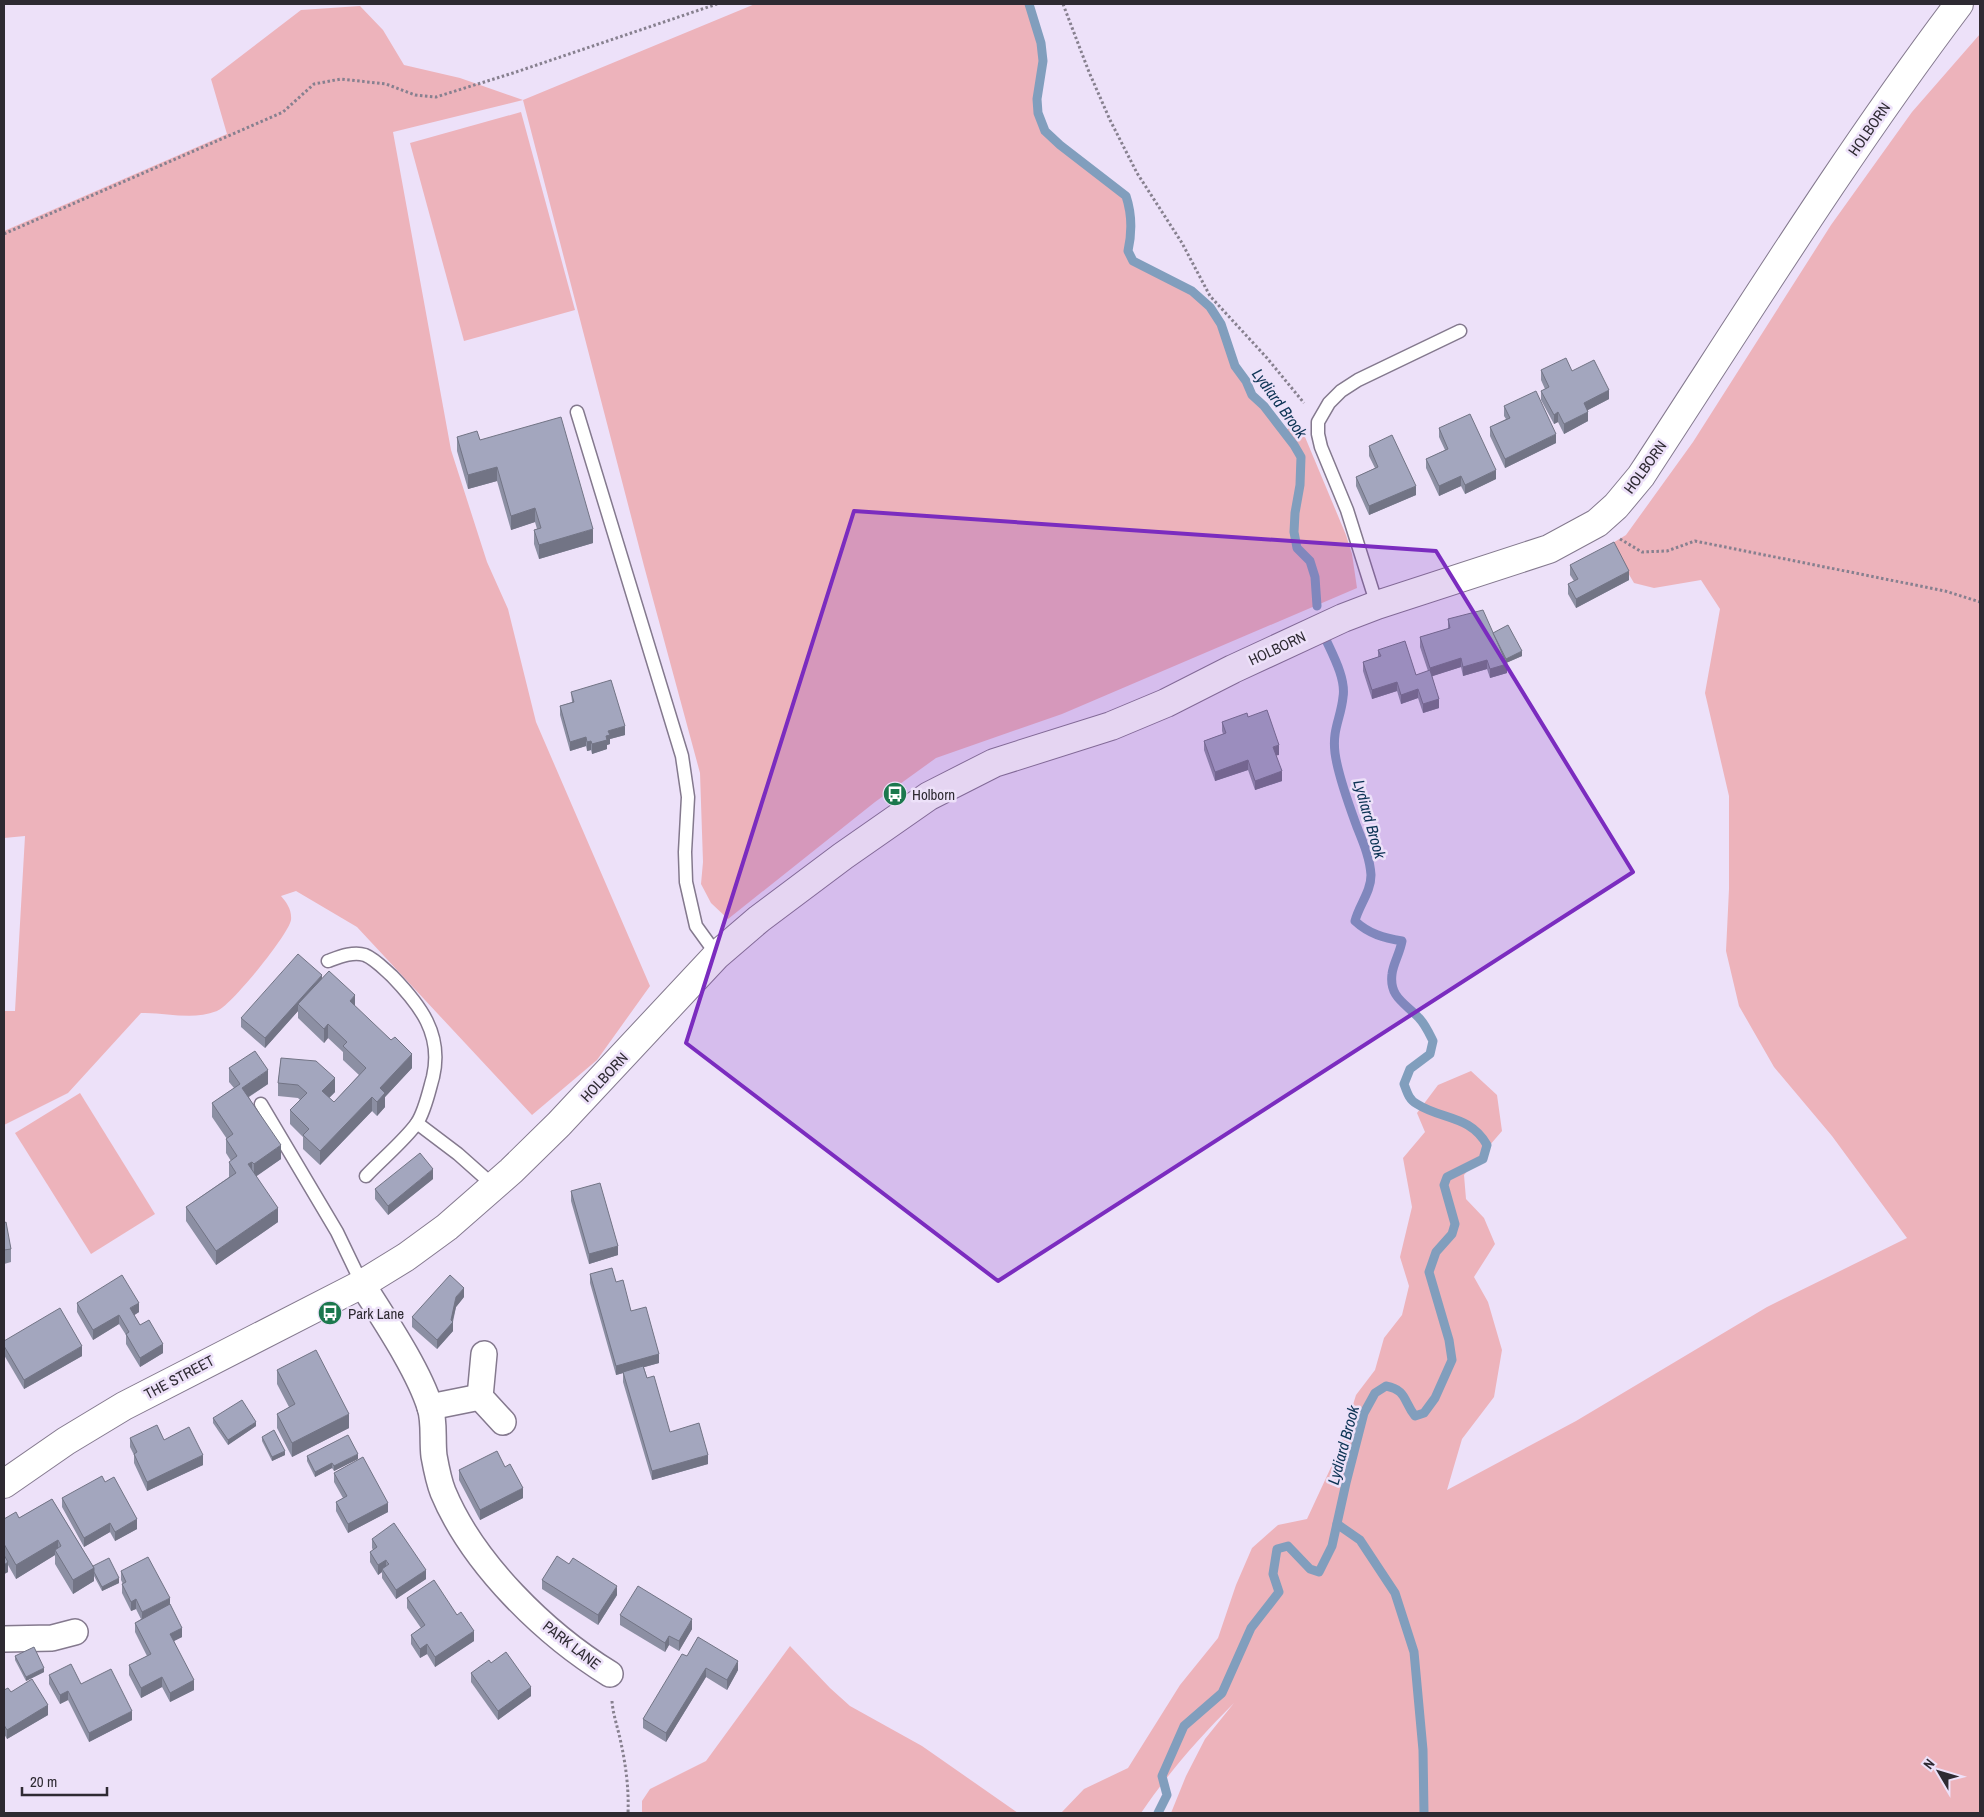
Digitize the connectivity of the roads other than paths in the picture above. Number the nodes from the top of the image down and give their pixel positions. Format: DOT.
graph roads {
  1 [pos="1960,4"];
  2 [pos="1460,331"];
  3 [pos="576,412"];
  4 [pos="1377,605"];
  5 [pos="717,955"];
  6 [pos="328,961"];
  7 [pos="261,1104"];
  8 [pos="417,1123"];
  9 [pos="366,1176"];
  10 [pos="494,1186"];
  11 [pos="362,1284"];
  12 [pos="484,1354"];
  13 [pos="480,1397"];
  14 [pos="430,1408"];
  15 [pos="503,1422"];
  16 [pos="4,1484"];
  17 [pos="75,1632"];
  18 [pos="4,1639"];
  19 [pos="610,1674"];
  1 -- 4 [label="street, HOLBORN"];
  2 -- 4 [label="lane"];
  3 -- 5 [label="lane"];
  4 -- 5 [label="street, HOLBORN"];
  5 -- 10 [label="street, HOLBORN"];
  6 -- 8 [label="lane"];
  7 -- 11 [label="lane"];
  8 -- 9 [label="lane"];
  8 -- 10 [label="lane"];
  10 -- 11 [label="street, HOLBORN"];
  11 -- 14 [label="street, PARK LANE"];
  11 -- 16 [label="street, THE STREET"];
  12 -- 13 [label="street"];
  13 -- 14 [label="street"];
  13 -- 15 [label="street"];
  14 -- 19 [label="street, PARK LANE"];
  17 -- 18 [label="street"];
}
